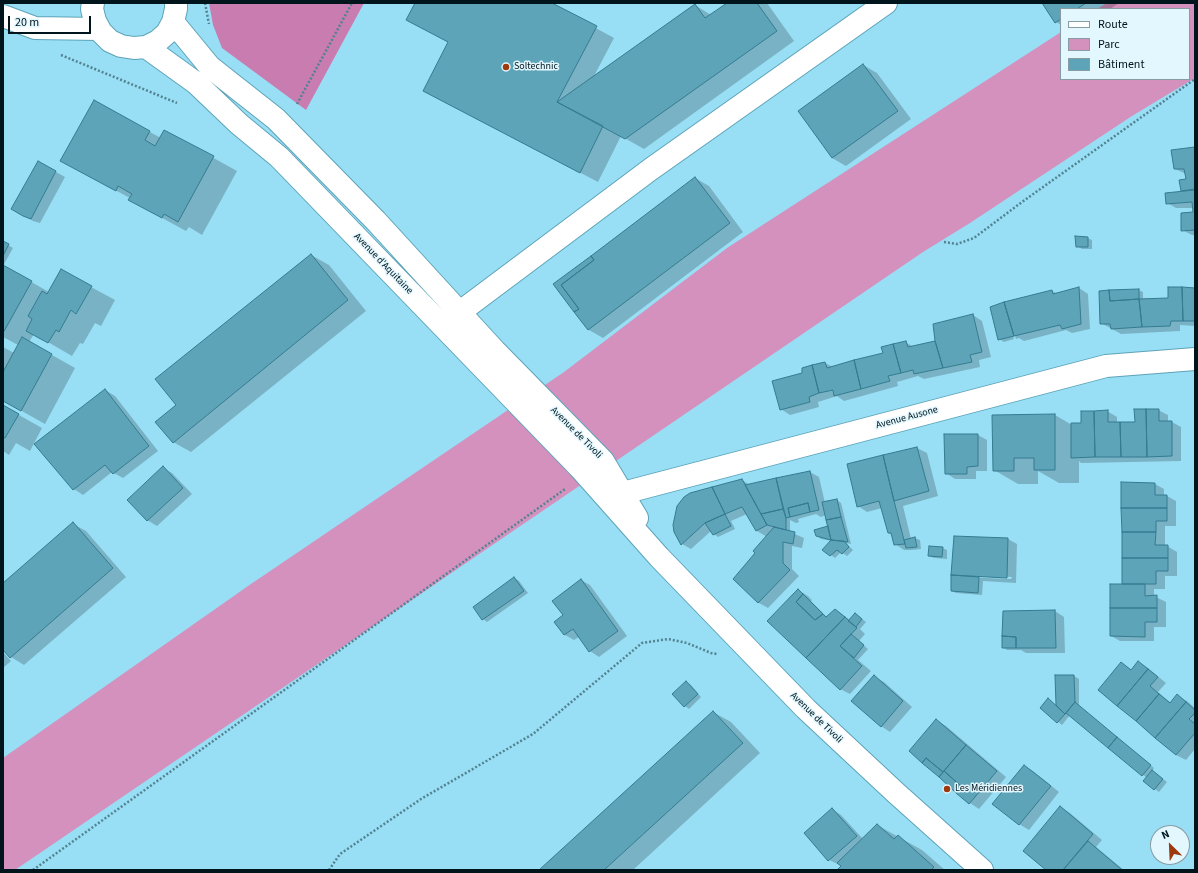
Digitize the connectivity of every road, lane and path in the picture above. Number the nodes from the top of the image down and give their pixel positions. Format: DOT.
graph roads {
  1 [pos="93,3"];
  2 [pos="352,3"];
  3 [pos="886,3"];
  4 [pos="174,12"];
  5 [pos="3,16"];
  6 [pos="99,29"];
  7 [pos="146,47"];
  8 [pos="56,53"];
  9 [pos="1195,79"];
  10 [pos="179,104"];
  11 [pos="283,126"];
  12 [pos="944,242"];
  13 [pos="429,311"];
  14 [pos="460,312"];
  15 [pos="1195,359"];
  16 [pos="569,486"];
  17 [pos="614,495"];
  18 [pos="718,654"];
  19 [pos="33,870"];
  20 [pos="328,870"];
  21 [pos="982,870"];
  1 -- 6 [label="street"];
  2 -- 11 [label="path"];
  3 -- 14 [label="street"];
  4 -- 7 [label="street"];
  4 -- 11 [label="street"];
  5 -- 6 [label="street"];
  6 -- 7 [label="street"];
  7 -- 13 [label="street, Avenue d'Aquitaine"];
  8 -- 10 [label="path"];
  9 -- 12 [label="path"];
  11 -- 14 [label="street"];
  13 -- 14 [label="street"];
  13 -- 17 [label="street, Avenue d'Aquitaine"];
  14 -- 17 [label="street, Avenue de Tivoli"];
  15 -- 17 [label="street, Avenue Ausone"];
  16 -- 19 [label="path"];
  17 -- 21 [label="street, Avenue de Tivoli"];
  18 -- 20 [label="path"];
}
